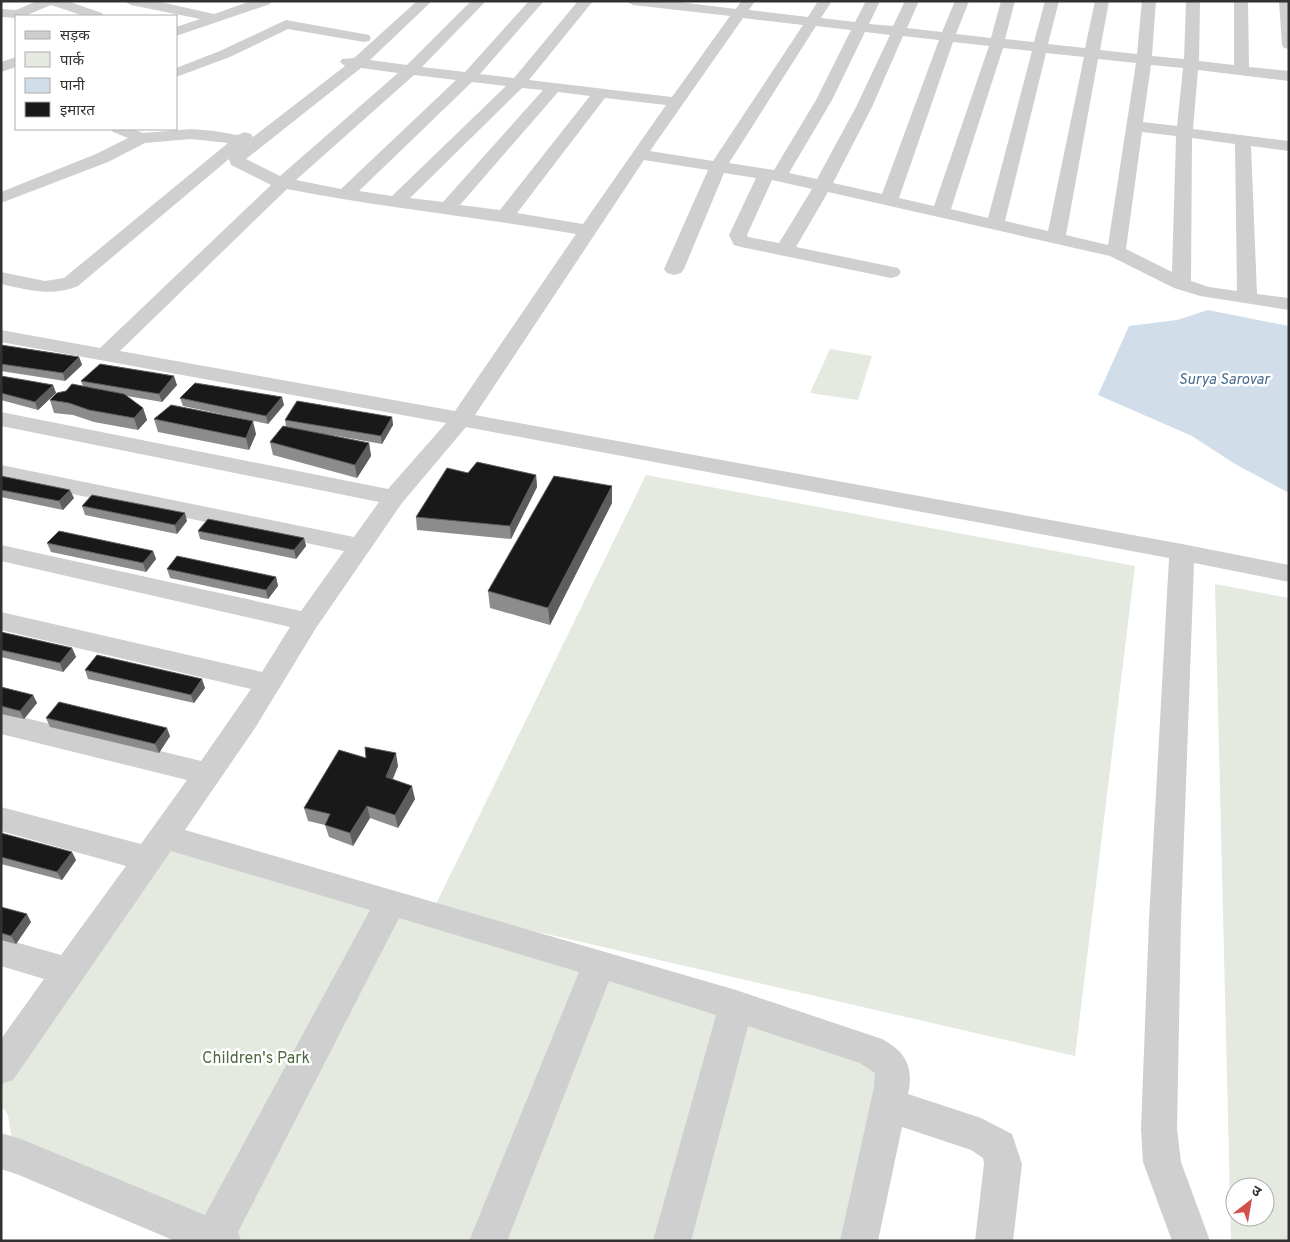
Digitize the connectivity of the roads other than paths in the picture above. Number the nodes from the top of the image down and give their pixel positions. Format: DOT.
graph roads {
  1 [pos="49,1"];
  2 [pos="53,1"];
  3 [pos="265,1"];
  4 [pos="407,1"];
  5 [pos="425,1"];
  6 [pos="479,1"];
  7 [pos="537,1"];
  8 [pos="586,1"];
  9 [pos="633,1"];
  10 [pos="825,1"];
  11 [pos="873,1"];
  12 [pos="912,1"];
  13 [pos="962,1"];
  14 [pos="1008,1"];
  15 [pos="1052,1"];
  16 [pos="1102,1"];
  17 [pos="1149,1"];
  18 [pos="1194,1"];
  19 [pos="1241,1"];
  20 [pos="1286,1"];
  21 [pos="672,3"];
  22 [pos="133,6"];
  23 [pos="743,7"];
  24 [pos="1,13"];
  25 [pos="18,14"];
  26 [pos="94,15"];
  27 [pos="15,16"];
  28 [pos="212,18"];
  29 [pos="813,22"];
  30 [pos="1,24"];
  31 [pos="860,28"];
  32 [pos="178,31"];
  33 [pos="898,32"];
  34 [pos="947,37"];
  35 [pos="364,38"];
  36 [pos="997,43"];
  37 [pos="1289,45"];
  38 [pos="1040,48"];
  39 [pos="1094,54"];
  40 [pos="1144,60"];
  41 [pos="15,61"];
  42 [pos="335,61"];
  43 [pos="358,63"];
  44 [pos="1191,65"];
  45 [pos="1,68"];
  46 [pos="412,69"];
  47 [pos="1242,71"];
  48 [pos="178,72"];
  49 [pos="1,73"];
  50 [pos="469,76"];
  51 [pos="1289,76"];
  52 [pos="15,78"];
  53 [pos="518,82"];
  54 [pos="555,86"];
  55 [pos="602,92"];
  56 [pos="676,102"];
  57 [pos="1135,126"];
  58 [pos="121,130"];
  59 [pos="1184,133"];
  60 [pos="141,138"];
  61 [pos="1243,140"];
  62 [pos="239,141"];
  63 [pos="1289,146"];
  64 [pos="639,154"];
  65 [pos="719,165"];
  66 [pos="773,174"];
  67 [pos="283,183"];
  68 [pos="823,184"];
  69 [pos="345,195"];
  70 [pos="1,198"];
  71 [pos="889,200"];
  72 [pos="395,203"];
  73 [pos="447,209"];
  74 [pos="941,212"];
  75 [pos="504,216"];
  76 [pos="995,224"];
  77 [pos="588,230"];
  78 [pos="1056,238"];
  79 [pos="784,251"];
  80 [pos="1116,252"];
  81 [pos="674,269"];
  82 [pos="892,272"];
  83 [pos="1,278"];
  84 [pos="1181,284"];
  85 [pos="1247,297"];
  86 [pos="1289,304"];
  87 [pos="1,336"];
  88 [pos="104,355"];
  89 [pos="461,418"];
  90 [pos="1,419"];
  91 [pos="1,472"];
  92 [pos="394,498"];
  93 [pos="361,547"];
  94 [pos="1182,552"];
  95 [pos="1,553"];
  96 [pos="1289,574"];
  97 [pos="1,621"];
  98 [pos="307,622"];
  99 [pos="268,683"];
  100 [pos="1,723"];
  101 [pos="208,774"];
  102 [pos="1,819"];
  103 [pos="156,848"];
  104 [pos="391,902"];
  105 [pos="1,952"];
  106 [pos="599,964"];
  107 [pos="69,972"];
  108 [pos="736,1005"];
  109 [pos="1,1068"];
  110 [pos="888,1104"];
  111 [pos="1,1150"];
  112 [pos="218,1240"];
  113 [pos="488,1241"];
  114 [pos="672,1241"];
  115 [pos="859,1241"];
  116 [pos="994,1241"];
  117 [pos="1191,1241"];
  1 -- 25 [label="street"];
  2 -- 26 [label="street"];
  3 -- 28 [label="street"];
  4 -- 35 [label="street"];
  5 -- 43 [label="street"];
  6 -- 46 [label="street"];
  7 -- 50 [label="street"];
  8 -- 53 [label="street"];
  9 -- 21 [label="street"];
  10 -- 29 [label="street"];
  11 -- 31 [label="street"];
  12 -- 33 [label="street"];
  13 -- 34 [label="street"];
  14 -- 36 [label="street"];
  15 -- 38 [label="street"];
  16 -- 39 [label="street"];
  17 -- 40 [label="street"];
  18 -- 44 [label="street"];
  19 -- 47 [label="street"];
  20 -- 37 [label="street"];
  21 -- 23 [label="street"];
  22 -- 28 [label="street"];
  23 -- 29 [label="street"];
  23 -- 56 [label="street"];
  24 -- 25 [label="street"];
  27 -- 30 [label="street"];
  28 -- 32 [label="street"];
  29 -- 31 [label="street"];
  29 -- 65 [label="street"];
  31 -- 33 [label="street"];
  31 -- 66 [label="street"];
  33 -- 34 [label="street"];
  33 -- 68 [label="street"];
  34 -- 36 [label="street"];
  34 -- 71 [label="street"];
  35 -- 42 [label="street"];
  35 -- 48 [label="street"];
  36 -- 38 [label="street"];
  36 -- 74 [label="street"];
  38 -- 39 [label="street"];
  38 -- 76 [label="street"];
  39 -- 40 [label="street"];
  39 -- 78 [label="street"];
  40 -- 44 [label="street"];
  40 -- 57 [label="street"];
  41 -- 45 [label="street"];
  42 -- 43 [label="street"];
  42 -- 62 [label="street"];
  43 -- 46 [label="street"];
  43 -- 67 [label="street"];
  44 -- 47 [label="street"];
  44 -- 59 [label="street"];
  46 -- 50 [label="street"];
  46 -- 67 [label="street"];
  47 -- 51 [label="street"];
  49 -- 52 [label="street"];
  50 -- 53 [label="street"];
  50 -- 69 [label="street"];
  53 -- 54 [label="street"];
  53 -- 72 [label="street"];
  54 -- 55 [label="street"];
  54 -- 73 [label="street"];
  55 -- 56 [label="street"];
  55 -- 75 [label="street"];
  56 -- 64 [label="street"];
  57 -- 59 [label="street"];
  57 -- 80 [label="street"];
  58 -- 60 [label="street"];
  59 -- 61 [label="street"];
  59 -- 84 [label="street"];
  60 -- 62 [label="street"];
  60 -- 70 [label="street"];
  61 -- 63 [label="street"];
  61 -- 85 [label="street"];
  62 -- 83 [label="street"];
  64 -- 65 [label="street"];
  64 -- 77 [label="street"];
  65 -- 66 [label="street"];
  65 -- 81 [label="street"];
  66 -- 68 [label="street"];
  66 -- 79 [label="street"];
  67 -- 69 [label="street"];
  67 -- 88 [label="street"];
  68 -- 71 [label="street"];
  68 -- 79 [label="street"];
  69 -- 72 [label="street"];
  71 -- 74 [label="street"];
  72 -- 73 [label="street"];
  73 -- 75 [label="street"];
  74 -- 76 [label="street"];
  75 -- 77 [label="street"];
  76 -- 78 [label="street"];
  77 -- 89 [label="street"];
  78 -- 80 [label="street"];
  79 -- 82 [label="street"];
  80 -- 84 [label="street"];
  84 -- 85 [label="street"];
  85 -- 86 [label="street"];
  87 -- 88 [label="street"];
  88 -- 89 [label="street"];
  89 -- 92 [label="street"];
  89 -- 94 [label="street"];
  90 -- 92 [label="street"];
  91 -- 93 [label="street"];
  92 -- 93 [label="street"];
  93 -- 98 [label="street"];
  94 -- 96 [label="street"];
  94 -- 117 [label="street"];
  95 -- 98 [label="street"];
  97 -- 99 [label="street"];
  98 -- 99 [label="street"];
  99 -- 101 [label="street"];
  100 -- 101 [label="street"];
  101 -- 103 [label="street"];
  102 -- 103 [label="street"];
  103 -- 104 [label="street"];
  103 -- 107 [label="street"];
  104 -- 106 [label="street"];
  104 -- 112 [label="street"];
  105 -- 107 [label="street"];
  106 -- 108 [label="street"];
  106 -- 113 [label="street"];
  107 -- 109 [label="street"];
  108 -- 110 [label="street"];
  108 -- 114 [label="street"];
  110 -- 115 [label="street"];
  110 -- 116 [label="street"];
  111 -- 112 [label="street"];
}
